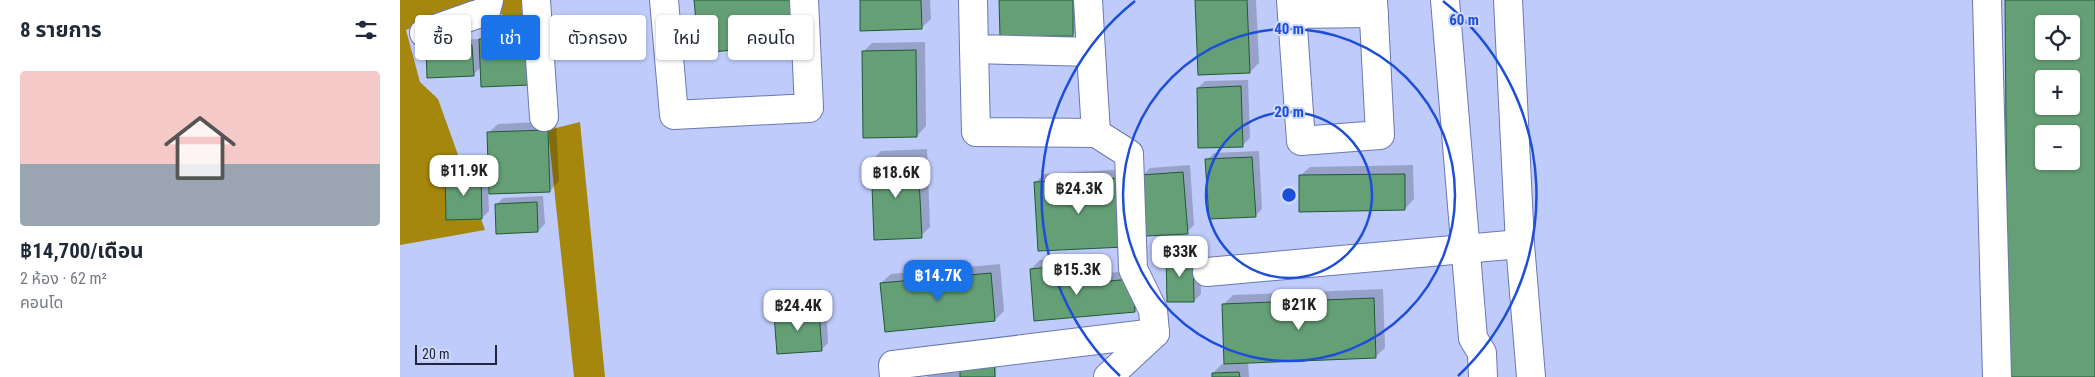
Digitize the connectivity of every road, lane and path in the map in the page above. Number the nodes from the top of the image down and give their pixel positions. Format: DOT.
graph roads {
  1 [pos="489,0"];
  2 [pos="536,0"];
  3 [pos="664,0"];
  4 [pos="804,0"];
  5 [pos="973,0"];
  6 [pos="1088,0"];
  7 [pos="1445,0"];
  8 [pos="1508,0"];
  9 [pos="1987,0"];
  10 [pos="1291,7"];
  11 [pos="1373,7"];
  12 [pos="471,16"];
  13 [pos="974,49"];
  14 [pos="1091,52"];
  15 [pos="544,117"];
  16 [pos="1096,133"];
  17 [pos="1520,244"];
  18 [pos="1465,249"];
  19 [pos="1207,272"];
  20 [pos="1155,333"];
  21 [pos="894,377"];
  22 [pos="1108,377"];
  23 [pos="1483,377"];
  24 [pos="1531,377"];
  25 [pos="1997,377"];
  1 -- 12 [label="street"];
  2 -- 15 [label="street"];
  3 -- 4 [label="street"];
  5 -- 13 [label="street"];
  6 -- 14 [label="street"];
  7 -- 18 [label="street"];
  8 -- 17 [label="street"];
  9 -- 25 [label="street"];
  10 -- 11 [label="street"];
  10 -- 11 [label="street"];
  13 -- 14 [label="street"];
  13 -- 16 [label="street"];
  14 -- 16 [label="street"];
  16 -- 20 [label="street"];
  17 -- 18 [label="street"];
  17 -- 24 [label="street"];
  18 -- 19 [label="street"];
  18 -- 23 [label="street"];
  20 -- 21 [label="street"];
  20 -- 22 [label="street"];
}
